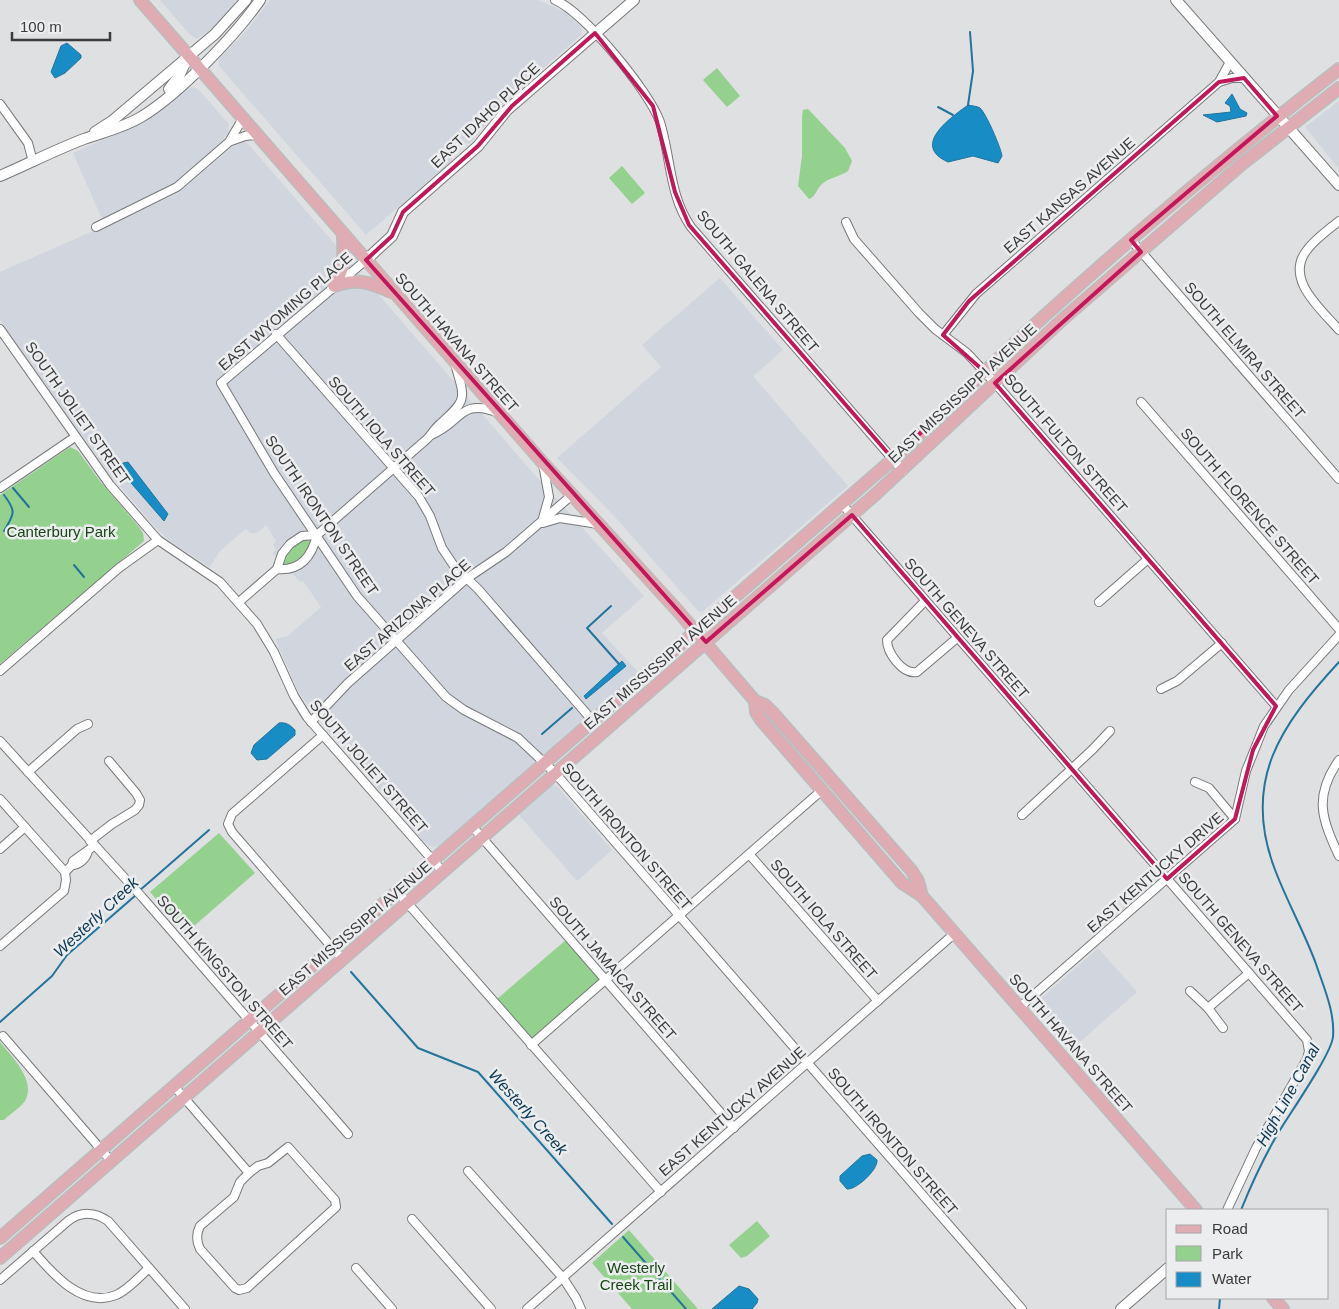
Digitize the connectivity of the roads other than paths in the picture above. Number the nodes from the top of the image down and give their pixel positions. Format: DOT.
graph roads {
  1 [pos="140,0"];
  2 [pos="246,0"];
  3 [pos="260,0"];
  4 [pos="555,0"];
  5 [pos="634,0"];
  6 [pos="1176,0"];
  7 [pos="595,34"];
  8 [pos="188,56"];
  9 [pos="1230,62"];
  10 [pos="199,68"];
  11 [pos="1339,68"];
  12 [pos="1244,78"];
  13 [pos="1219,82"];
  14 [pos="1339,88"];
  15 [pos="0,104"];
  16 [pos="1277,116"];
  17 [pos="140,118"];
  18 [pos="243,118"];
  19 [pos="1287,128"];
  20 [pos="258,135"];
  21 [pos="84,139"];
  22 [pos="229,142"];
  23 [pos="33,162"];
  24 [pos="0,176"];
  25 [pos="1339,185"];
  26 [pos="1339,220"];
  27 [pos="846,222"];
  28 [pos="96,228"];
  29 [pos="343,233"];
  30 [pos="1131,240"];
  31 [pos="1141,252"];
  32 [pos="366,260"];
  33 [pos="334,286"];
  34 [pos="396,294"];
  35 [pos="0,330"];
  36 [pos="1339,330"];
  37 [pos="276,334"];
  38 [pos="943,335"];
  39 [pos="454,361"];
  40 [pos="985,372"];
  41 [pos="221,383"];
  42 [pos="995,383"];
  43 [pos="1141,402"];
  44 [pos="500,414"];
  45 [pos="431,435"];
  46 [pos="75,437"];
  47 [pos="893,459"];
  48 [pos="543,463"];
  49 [pos="393,468"];
  50 [pos="902,471"];
  51 [pos="1339,479"];
  52 [pos="1,484"];
  53 [pos="572,495"];
  54 [pos="842,504"];
  55 [pos="852,515"];
  56 [pos="537,525"];
  57 [pos="600,525"];
  58 [pos="317,535"];
  59 [pos="158,540"];
  60 [pos="1148,559"];
  61 [pos="277,569"];
  62 [pos="466,579"];
  63 [pos="926,601"];
  64 [pos="239,602"];
  65 [pos="1099,602"];
  66 [pos="1339,629"];
  67 [pos="695,630"];
  68 [pos="1339,636"];
  69 [pos="957,638"];
  70 [pos="397,641"];
  71 [pos="706,642"];
  72 [pos="1222,643"];
  73 [pos="0,671"];
  74 [pos="1161,688"];
  75 [pos="755,701"];
  76 [pos="1276,706"];
  77 [pos="592,720"];
  78 [pos="311,722"];
  79 [pos="88,724"];
  80 [pos="1110,731"];
  81 [pos="323,735"];
  82 [pos="0,740"];
  83 [pos="1339,760"];
  84 [pos="109,761"];
  85 [pos="543,762"];
  86 [pos="802,769"];
  87 [pos="1071,769"];
  88 [pos="28,772"];
  89 [pos="555,773"];
  90 [pos="827,774"];
  91 [pos="1196,782"];
  92 [pos="822,791"];
  93 [pos="844,793"];
  94 [pos="0,799"];
  95 [pos="1022,815"];
  96 [pos="1235,820"];
  97 [pos="471,825"];
  98 [pos="25,827"];
  99 [pos="482,838"];
  100 [pos="868,845"];
  101 [pos="91,846"];
  102 [pos="891,848"];
  103 [pos="0,849"];
  104 [pos="749,854"];
  105 [pos="1339,856"];
  106 [pos="432,859"];
  107 [pos="64,872"];
  108 [pos="443,872"];
  109 [pos="1167,879"];
  110 [pos="396,890"];
  111 [pos="922,896"];
  112 [pos="408,902"];
  113 [pos="678,916"];
  114 [pos="955,933"];
  115 [pos="0,946"];
  116 [pos="331,947"];
  117 [pos="342,960"];
  118 [pos="1249,973"];
  119 [pos="605,980"];
  120 [pos="1190,991"];
  121 [pos="878,1001"];
  122 [pos="1020,1008"];
  123 [pos="1208,1008"];
  124 [pos="249,1020"];
  125 [pos="1222,1028"];
  126 [pos="260,1032"];
  127 [pos="3,1036"];
  128 [pos="532,1044"];
  129 [pos="807,1063"];
  130 [pos="174,1086"];
  131 [pos="184,1098"];
  132 [pos="734,1128"];
  133 [pos="348,1134"];
  134 [pos="101,1148"];
  135 [pos="111,1160"];
  136 [pos="468,1170"];
  137 [pos="249,1173"];
  138 [pos="661,1192"];
  139 [pos="1195,1209"];
  140 [pos="1226,1209"];
  141 [pos="412,1219"];
  142 [pos="0,1238"];
  143 [pos="33,1251"];
  144 [pos="0,1258"];
  145 [pos="149,1268"];
  146 [pos="356,1268"];
  147 [pos="1166,1270"];
  148 [pos="563,1278"];
  149 [pos="0,1280"];
  150 [pos="1274,1299"];
  151 [pos="185,1309"];
  152 [pos="392,1309"];
  153 [pos="491,1309"];
  154 [pos="527,1309"];
  155 [pos="581,1309"];
  156 [pos="1022,1309"];
  157 [pos="1121,1309"];
  158 [pos="1283,1309"];
  1 -- 8 [label="main road, SOUTH HAVANA STREET"];
  2 -- 8 [label="street"];
  3 -- 10 [label="street"];
  4 -- 7 [label="street, SOUTH GALENA STREET"];
  5 -- 7 [label="street, EAST IDAHO PLACE"];
  6 -- 9 [label="street"];
  7 -- 32 [label="street, EAST IDAHO PLACE"];
  7 -- 47 [label="street, SOUTH GALENA STREET"];
  8 -- 10 [label="main road, SOUTH HAVANA STREET"];
  8 -- 17 [label="street"];
  8 -- 21 [label="street"];
  9 -- 12 [label="street"];
  9 -- 13 [label="street, EAST KANSAS AVENUE"];
  10 -- 17 [label="street"];
  10 -- 18 [label="main road, SOUTH HAVANA STREET"];
  11 -- 16 [label="main road, EAST MISSISSIPPI AVENUE"];
  12 -- 13 [label="street"];
  12 -- 16 [label="street"];
  13 -- 38 [label="street, EAST KANSAS AVENUE"];
  14 -- 19 [label="main road, EAST MISSISSIPPI AVENUE"];
  15 -- 23 [label="street"];
  16 -- 19 [label="street"];
  16 -- 30 [label="main road, EAST MISSISSIPPI AVENUE"];
  17 -- 21 [label="street"];
  18 -- 20 [label="main road, SOUTH HAVANA STREET"];
  18 -- 22 [label="street"];
  19 -- 25 [label="street"];
  19 -- 31 [label="main road, EAST MISSISSIPPI AVENUE"];
  20 -- 22 [label="street"];
  20 -- 29 [label="main road, SOUTH HAVANA STREET"];
  21 -- 23 [label="street"];
  22 -- 28 [label="street"];
  23 -- 24 [label="street"];
  26 -- 36 [label="street"];
  27 -- 38 [label="street, SOUTH FULTON STREET"];
  29 -- 32 [label="main road, SOUTH HAVANA STREET"];
  29 -- 33 [label="main road"];
  30 -- 31 [label="street, SOUTH ELMIRA STREET"];
  30 -- 40 [label="main road, EAST MISSISSIPPI AVENUE"];
  31 -- 42 [label="main road, EAST MISSISSIPPI AVENUE"];
  31 -- 51 [label="street, SOUTH ELMIRA STREET"];
  32 -- 33 [label="street, EAST WYOMING PLACE"];
  32 -- 34 [label="main road, SOUTH HAVANA STREET"];
  33 -- 34 [label="main road"];
  33 -- 37 [label="street, EAST WYOMING PLACE"];
  34 -- 39 [label="main road, SOUTH HAVANA STREET"];
  35 -- 46 [label="street, SOUTH JOLIET STREET"];
  37 -- 41 [label="street, EAST WYOMING PLACE"];
  37 -- 49 [label="street, SOUTH IOLA STREET"];
  38 -- 40 [label="street, SOUTH FULTON STREET"];
  39 -- 44 [label="main road, SOUTH HAVANA STREET"];
  39 -- 45 [label="street"];
  40 -- 42 [label="street, SOUTH FULTON STREET"];
  40 -- 47 [label="main road, EAST MISSISSIPPI AVENUE"];
  41 -- 58 [label="street, SOUTH IRONTON STREET"];
  42 -- 50 [label="main road, EAST MISSISSIPPI AVENUE"];
  42 -- 60 [label="street, SOUTH FULTON STREET"];
  43 -- 66 [label="street, SOUTH FLORENCE STREET"];
  44 -- 45 [label="street"];
  44 -- 48 [label="main road, SOUTH HAVANA STREET"];
  45 -- 49 [label="street"];
  46 -- 52 [label="street"];
  46 -- 59 [label="street, SOUTH JOLIET STREET"];
  47 -- 50 [label="street, SOUTH GALENA STREET"];
  47 -- 54 [label="main road, EAST MISSISSIPPI AVENUE"];
  48 -- 53 [label="main road, SOUTH HAVANA STREET"];
  48 -- 56 [label="street"];
  49 -- 58 [label="street"];
  49 -- 62 [label="street, SOUTH IOLA STREET"];
  50 -- 55 [label="main road, EAST MISSISSIPPI AVENUE"];
  53 -- 56 [label="street, EAST ARIZONA PLACE"];
  53 -- 57 [label="main road, SOUTH HAVANA STREET"];
  54 -- 55 [label="street, SOUTH GENEVA STREET"];
  54 -- 67 [label="main road, EAST MISSISSIPPI AVENUE"];
  55 -- 63 [label="street, SOUTH GENEVA STREET"];
  55 -- 71 [label="main road, EAST MISSISSIPPI AVENUE"];
  56 -- 57 [label="street"];
  56 -- 62 [label="street, EAST ARIZONA PLACE"];
  57 -- 67 [label="main road, SOUTH HAVANA STREET"];
  58 -- 61 [label="street"];
  58 -- 61 [label="street"];
  58 -- 70 [label="street, SOUTH IRONTON STREET"];
  59 -- 64 [label="street, SOUTH JOLIET STREET"];
  59 -- 73 [label="street"];
  60 -- 65 [label="street"];
  60 -- 72 [label="street, SOUTH FULTON STREET"];
  61 -- 64 [label="street"];
  62 -- 70 [label="street, EAST ARIZONA PLACE"];
  62 -- 77 [label="street, SOUTH IOLA STREET"];
  63 -- 69 [label="street, SOUTH GENEVA STREET"];
  63 -- 69 [label="street"];
  64 -- 78 [label="street, SOUTH JOLIET STREET"];
  67 -- 71 [label="main road, SOUTH HAVANA STREET"];
  67 -- 77 [label="main road, EAST MISSISSIPPI AVENUE"];
  68 -- 76 [label="street, EAST KENTUCKY DRIVE"];
  69 -- 87 [label="street, SOUTH GENEVA STREET"];
  70 -- 78 [label="street, EAST ARIZONA PLACE"];
  70 -- 85 [label="street, SOUTH IRONTON STREET"];
  71 -- 75 [label="main road, SOUTH HAVANA STREET"];
  71 -- 89 [label="main road, EAST MISSISSIPPI AVENUE"];
  72 -- 74 [label="street"];
  72 -- 76 [label="street, SOUTH FULTON STREET"];
  75 -- 86 [label="main road, SOUTH HAVANA STREET"];
  75 -- 90 [label="main road, SOUTH HAVANA STREET"];
  76 -- 96 [label="street, EAST KENTUCKY DRIVE"];
  77 -- 85 [label="main road, EAST MISSISSIPPI AVENUE"];
  78 -- 81 [label="street, SOUTH JOLIET STREET"];
  79 -- 88 [label="street"];
  80 -- 87 [label="street"];
  81 -- 106 [label="street, SOUTH JOLIET STREET"];
  81 -- 116 [label="street"];
  82 -- 88 [label="street, SOUTH KINGSTON STREET"];
  83 -- 105 [label="street"];
  84 -- 101 [label="street"];
  85 -- 89 [label="street, SOUTH IRONTON STREET"];
  85 -- 97 [label="main road, EAST MISSISSIPPI AVENUE"];
  86 -- 90 [label="main road"];
  86 -- 92 [label="main road, SOUTH HAVANA STREET"];
  87 -- 95 [label="street"];
  87 -- 109 [label="street, SOUTH GENEVA STREET"];
  88 -- 101 [label="street, SOUTH KINGSTON STREET"];
  89 -- 99 [label="main road, EAST MISSISSIPPI AVENUE"];
  89 -- 113 [label="street, SOUTH IRONTON STREET"];
  90 -- 93 [label="main road, SOUTH HAVANA STREET"];
  91 -- 96 [label="street"];
  92 -- 93 [label="main road"];
  92 -- 100 [label="main road, SOUTH HAVANA STREET"];
  92 -- 104 [label="street"];
  93 -- 102 [label="main road, SOUTH HAVANA STREET"];
  94 -- 98 [label="street"];
  96 -- 109 [label="street, EAST KENTUCKY DRIVE"];
  97 -- 99 [label="street, SOUTH JAMAICA STREET"];
  97 -- 106 [label="main road, EAST MISSISSIPPI AVENUE"];
  98 -- 103 [label="street"];
  98 -- 107 [label="street"];
  99 -- 108 [label="main road, EAST MISSISSIPPI AVENUE"];
  99 -- 119 [label="street, SOUTH JAMAICA STREET"];
  100 -- 102 [label="main road"];
  100 -- 111 [label="main road, SOUTH HAVANA STREET"];
  101 -- 107 [label="street"];
  101 -- 124 [label="street, SOUTH KINGSTON STREET"];
  102 -- 111 [label="main road, SOUTH HAVANA STREET"];
  104 -- 113 [label="street"];
  104 -- 121 [label="street, SOUTH IOLA STREET"];
  106 -- 108 [label="street, SOUTH JOLIET STREET"];
  106 -- 110 [label="main road, EAST MISSISSIPPI AVENUE"];
  107 -- 115 [label="street"];
  108 -- 112 [label="main road, EAST MISSISSIPPI AVENUE"];
  109 -- 118 [label="street, SOUTH GENEVA STREET"];
  109 -- 122 [label="street, EAST KENTUCKY DRIVE"];
  110 -- 112 [label="street"];
  110 -- 116 [label="main road, EAST MISSISSIPPI AVENUE"];
  111 -- 114 [label="main road, SOUTH HAVANA STREET"];
  112 -- 117 [label="main road, EAST MISSISSIPPI AVENUE"];
  112 -- 128 [label="street"];
  113 -- 119 [label="street"];
  113 -- 129 [label="street, SOUTH IRONTON STREET"];
  114 -- 121 [label="street, EAST KENTUCKY AVENUE"];
  114 -- 122 [label="main road, SOUTH HAVANA STREET"];
  116 -- 117 [label="street"];
  116 -- 124 [label="main road, EAST MISSISSIPPI AVENUE"];
  117 -- 126 [label="main road, EAST MISSISSIPPI AVENUE"];
  118 -- 123 [label="street"];
  118 -- 140 [label="street, SOUTH GENEVA STREET"];
  119 -- 128 [label="street"];
  119 -- 132 [label="street, SOUTH JAMAICA STREET"];
  120 -- 123 [label="street"];
  121 -- 129 [label="street, EAST KENTUCKY AVENUE"];
  122 -- 139 [label="main road, SOUTH HAVANA STREET"];
  123 -- 125 [label="street"];
  124 -- 126 [label="street, SOUTH KINGSTON STREET"];
  124 -- 130 [label="main road, EAST MISSISSIPPI AVENUE"];
  126 -- 131 [label="main road, EAST MISSISSIPPI AVENUE"];
  126 -- 133 [label="street, SOUTH KINGSTON STREET"];
  127 -- 134 [label="street"];
  128 -- 138 [label="street"];
  129 -- 132 [label="street, EAST KENTUCKY AVENUE"];
  129 -- 156 [label="street, SOUTH IRONTON STREET"];
  130 -- 131 [label="street"];
  130 -- 134 [label="main road, EAST MISSISSIPPI AVENUE"];
  131 -- 135 [label="main road, EAST MISSISSIPPI AVENUE"];
  131 -- 137 [label="street"];
  132 -- 138 [label="street, EAST KENTUCKY AVENUE"];
  134 -- 135 [label="street"];
  134 -- 142 [label="main road, EAST MISSISSIPPI AVENUE"];
  135 -- 144 [label="main road, EAST MISSISSIPPI AVENUE"];
  136 -- 148 [label="street"];
  137 -- 137 [label="street"];
  138 -- 148 [label="street, EAST KENTUCKY AVENUE"];
  141 -- 153 [label="street"];
  143 -- 145 [label="street"];
  143 -- 145 [label="street"];
  143 -- 149 [label="street"];
  145 -- 151 [label="street"];
  146 -- 152 [label="street"];
  147 -- 157 [label="street"];
  148 -- 154 [label="street, EAST KENTUCKY AVENUE"];
  148 -- 155 [label="street"];
  150 -- 158 [label="main road"];
}
